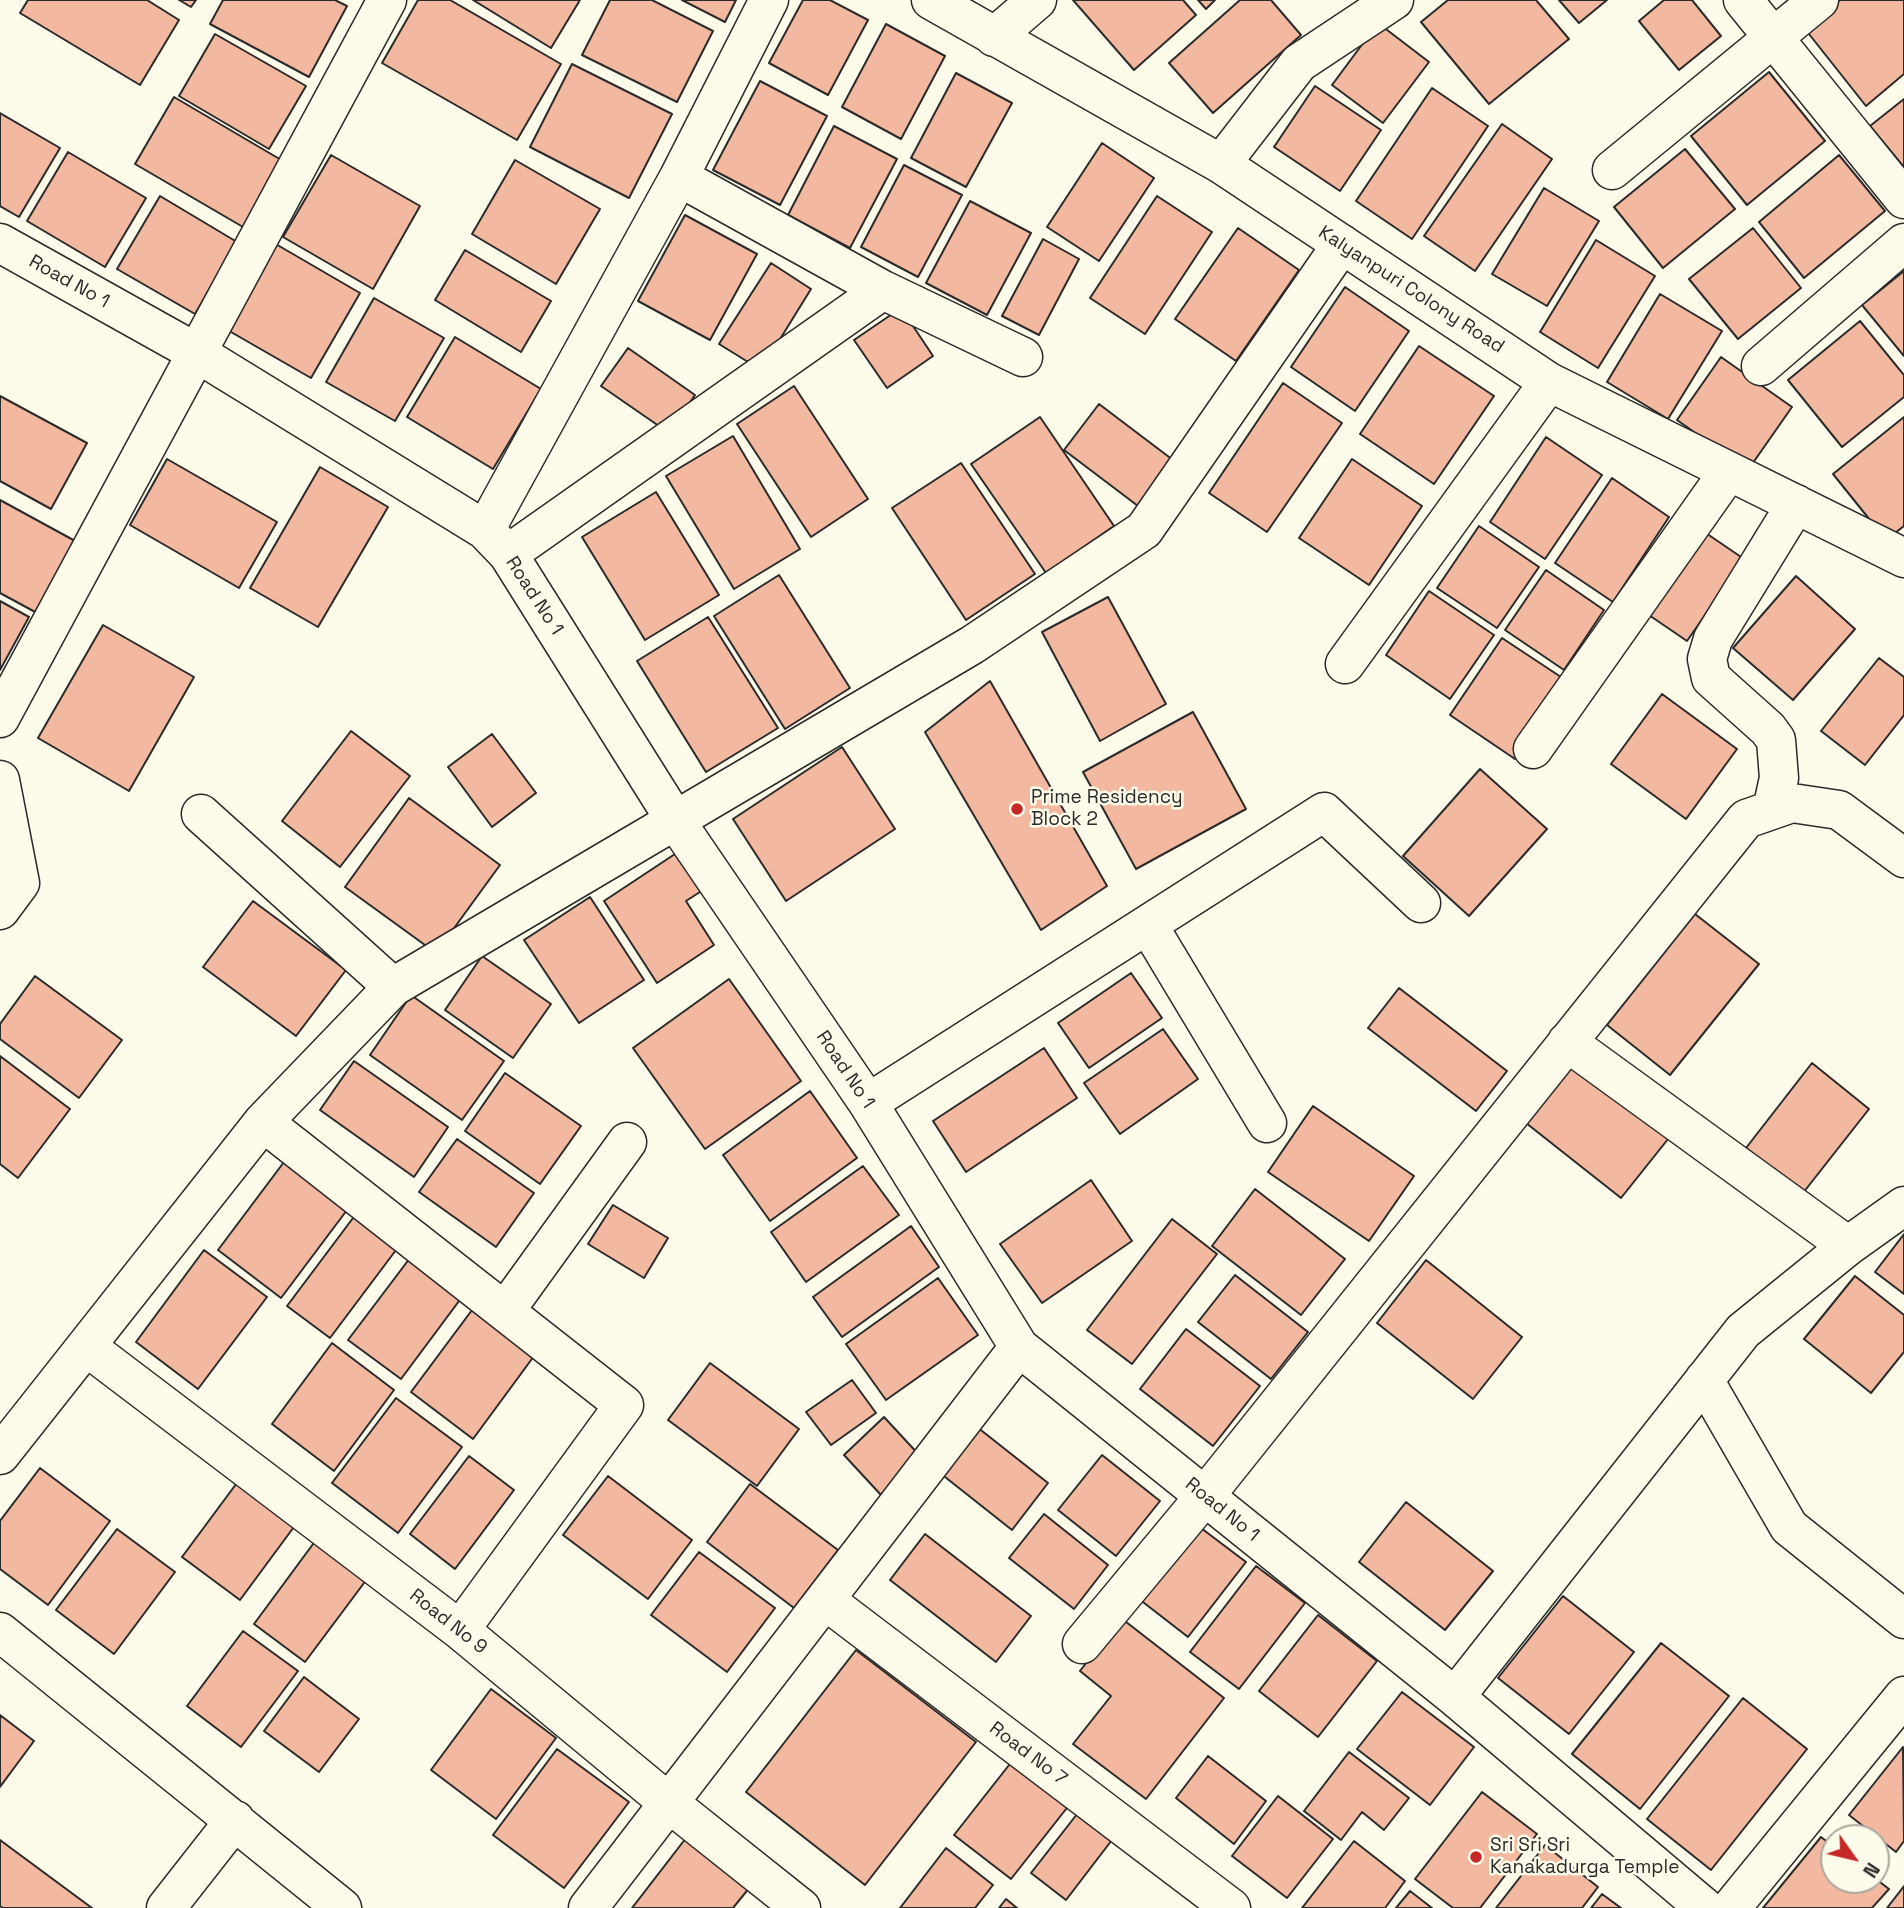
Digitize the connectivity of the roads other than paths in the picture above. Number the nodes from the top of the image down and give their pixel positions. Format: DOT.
graph roads {
  1 [pos="387,0"];
  2 [pos="769,0"];
  3 [pos="931,0"];
  4 [pos="1037,0"];
  5 [pos="1395,0"];
  6 [pos="1743,0"];
  7 [pos="1819,0"];
  8 [pos="994,37"];
  9 [pos="1774,38"];
  10 [pos="1220,164"];
  11 [pos="1612,170"];
  12 [pos="679,177"];
  13 [pos="1904,199"];
  14 [pos="0,243"];
  15 [pos="1904,243"];
  16 [pos="1342,244"];
  17 [pos="883,290"];
  18 [pos="197,353"];
  19 [pos="1023,356"];
  20 [pos="1761,366"];
  21 [pos="1549,382"];
  22 [pos="1730,471"];
  23 [pos="1796,505"];
  24 [pos="497,542"];
  25 [pos="1904,558"];
  26 [pos="1345,664"];
  27 [pos="0,718"];
  28 [pos="1533,749"];
  29 [pos="0,780"];
  30 [pos="1772,810"];
  31 [pos="201,814"];
  32 [pos="676,821"];
  33 [pos="1904,858"];
  34 [pos="1421,903"];
  35 [pos="0,910"];
  36 [pos="1148,925"];
  37 [pos="393,987"];
  38 [pos="1567,1042"];
  39 [pos="868,1104"];
  40 [pos="263,1122"];
  41 [pos="1267,1123"];
  42 [pos="627,1142"];
  43 [pos="1904,1206"];
  44 [pos="1848,1246"];
  45 [pos="505,1311"];
  46 [pos="87,1347"];
  47 [pos="1019,1347"];
  48 [pos="1704,1380"];
  49 [pos="0,1455"];
  50 [pos="1205,1496"];
  51 [pos="825,1600"];
  52 [pos="1904,1619"];
  53 [pos="460,1630"];
  54 [pos="0,1632"];
  55 [pos="1082,1644"];
  56 [pos="1455,1698"];
  57 [pos="1898,1717"];
  58 [pos="669,1803"];
  59 [pos="235,1820"];
  60 [pos="166,1908"];
  61 [pos="342,1908"];
  62 [pos="588,1908"];
  63 [pos="801,1908"];
  64 [pos="1231,1908"];
  65 [pos="1705,1908"];
  66 [pos="1731,1908"];
  1 -- 18 [label="street"];
  2 -- 12 [label="street"];
  3 -- 8 [label="street, Kalyanpuri Colony Road"];
  4 -- 8 [label="street"];
  5 -- 10 [label="street"];
  6 -- 9 [label="street"];
  7 -- 9 [label="street"];
  8 -- 10 [label="street, Kalyanpuri Colony Road"];
  9 -- 11 [label="street"];
  9 -- 13 [label="street"];
  10 -- 16 [label="street, Kalyanpuri Colony Road"];
  12 -- 17 [label="street"];
  12 -- 24 [label="street"];
  14 -- 18 [label="street, Road No 1"];
  15 -- 20 [label="street"];
  16 -- 21 [label="street, Kalyanpuri Colony Road"];
  16 -- 32 [label="street"];
  17 -- 19 [label="street"];
  17 -- 24 [label="street"];
  18 -- 24 [label="street, Road No 1"];
  18 -- 27 [label="street"];
  21 -- 22 [label="street, Kalyanpuri Colony Road"];
  21 -- 26 [label="street"];
  22 -- 23 [label="street, Kalyanpuri Colony Road"];
  22 -- 28 [label="street"];
  23 -- 25 [label="street, Kalyanpuri Colony Road"];
  23 -- 30 [label="street"];
  24 -- 32 [label="street, Road No 1"];
  29 -- 35 [label="street"];
  30 -- 33 [label="street"];
  30 -- 38 [label="street"];
  31 -- 37 [label="street"];
  32 -- 37 [label="street"];
  32 -- 39 [label="street, Road No 1"];
  34 -- 36 [label="street"];
  36 -- 39 [label="street"];
  36 -- 41 [label="street"];
  37 -- 40 [label="street"];
  38 -- 44 [label="street"];
  38 -- 50 [label="street"];
  39 -- 47 [label="street, Road No 1"];
  40 -- 45 [label="street"];
  40 -- 46 [label="street"];
  42 -- 45 [label="street"];
  43 -- 44 [label="street"];
  44 -- 48 [label="street"];
  45 -- 53 [label="street"];
  46 -- 49 [label="street"];
  46 -- 53 [label="street, Road No 9"];
  47 -- 50 [label="street, Road No 1"];
  47 -- 51 [label="street"];
  48 -- 52 [label="street"];
  48 -- 56 [label="street"];
  50 -- 55 [label="street"];
  50 -- 56 [label="street, Road No 1"];
  51 -- 58 [label="street"];
  51 -- 64 [label="street, Road No 7"];
  53 -- 58 [label="street, Road No 9"];
  54 -- 59 [label="street"];
  56 -- 65 [label="street, Road No 1"];
  57 -- 66 [label="street"];
  58 -- 62 [label="street"];
  58 -- 63 [label="street, Road No 9"];
  59 -- 60 [label="street"];
  59 -- 61 [label="street"];
}
